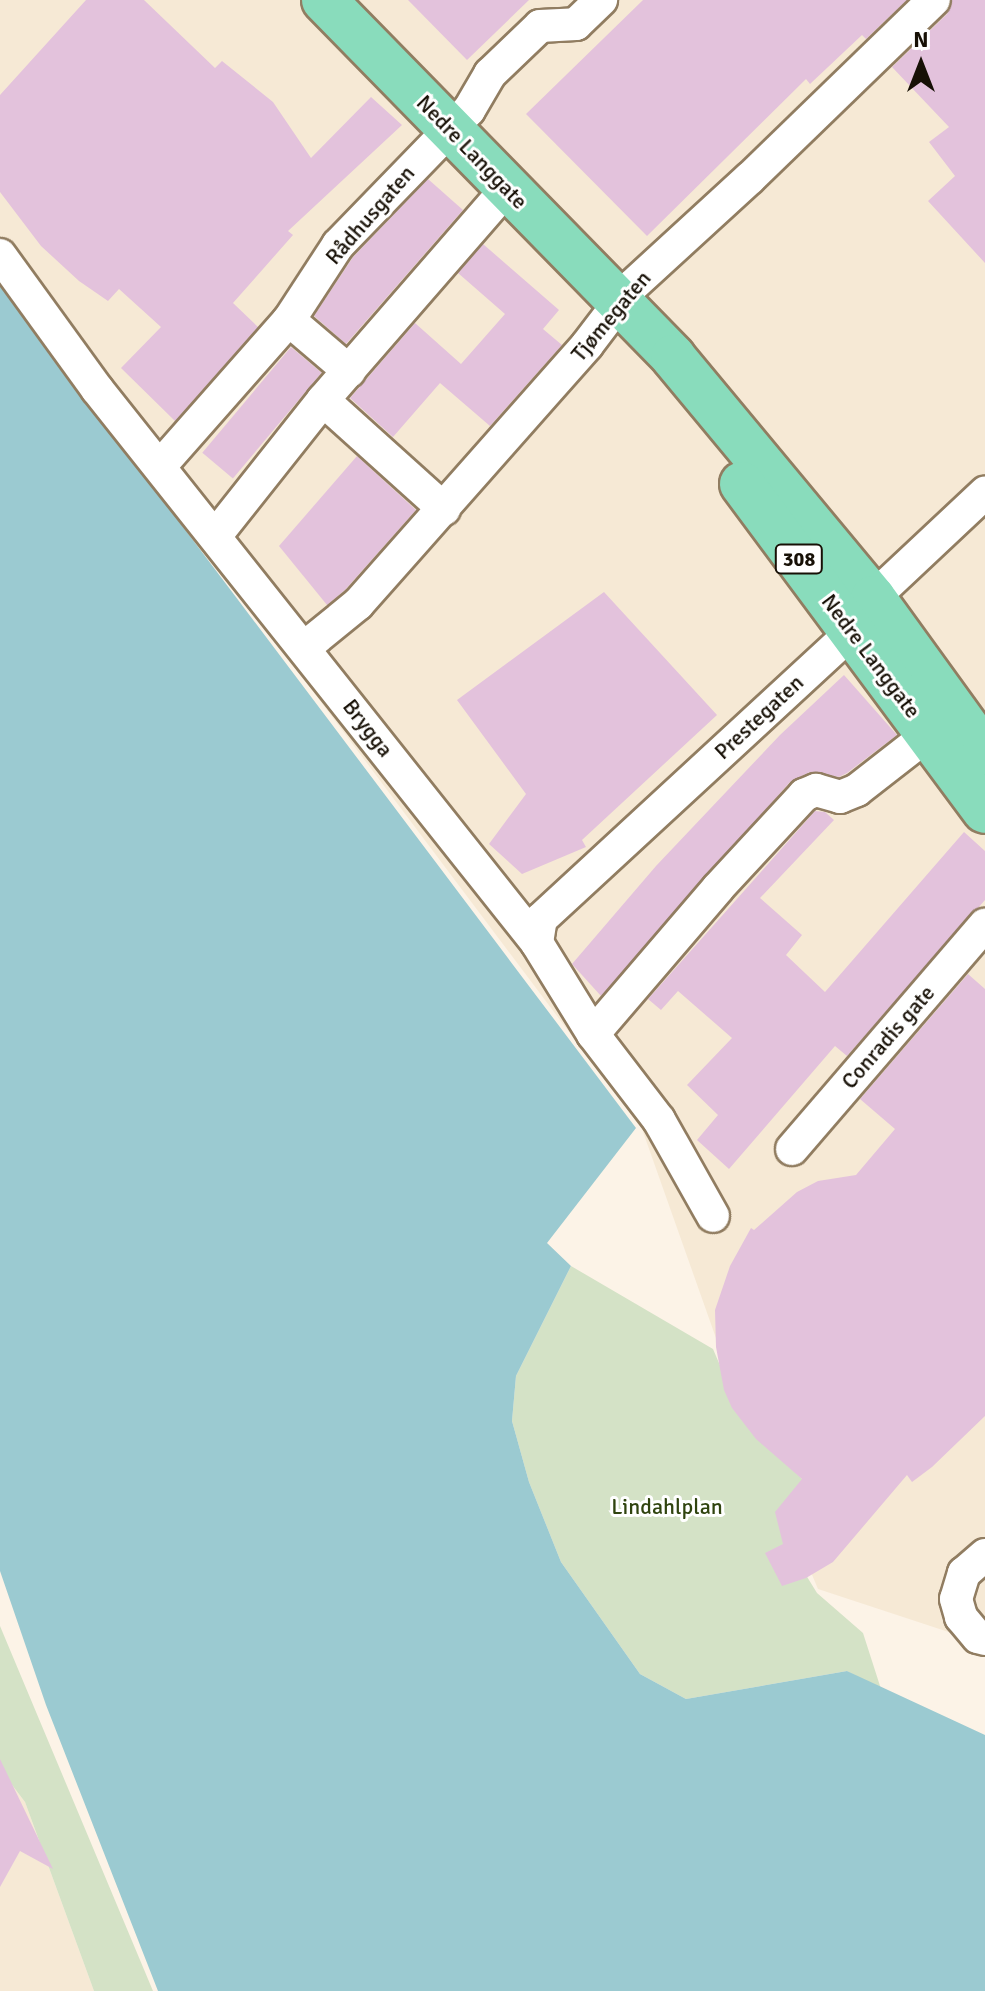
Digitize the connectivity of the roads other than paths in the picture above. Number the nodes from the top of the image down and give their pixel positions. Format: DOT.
graph roads {
  1 [pos="324,0"];
  2 [pos="601,0"];
  3 [pos="934,0"];
  4 [pos="451,129"];
  5 [pos="507,188"];
  6 [pos="0,255"];
  7 [pos="618,305"];
  8 [pos="289,320"];
  9 [pos="349,371"];
  10 [pos="323,400"];
  11 [pos="161,465"];
  12 [pos="985,493"];
  13 [pos="444,509"];
  14 [pos="216,535"];
  15 [pos="863,614"];
  16 [pos="304,648"];
  17 [pos="942,723"];
  18 [pos="985,753"];
  19 [pos="985,811"];
  20 [pos="985,925"];
  21 [pos="537,943"];
  22 [pos="593,1034"];
  23 [pos="792,1149"];
  24 [pos="713,1216"];
  25 [pos="983,1553"];
  26 [pos="983,1639"];
  1 -- 4 [label="main road, Nedre Langgate / 308"];
  2 -- 4 [label="street, Rådhusgaten"];
  3 -- 7 [label="street, Tjømegaten"];
  4 -- 5 [label="main road, Nedre Langgate / 308"];
  4 -- 8 [label="street, Rådhusgaten"];
  5 -- 7 [label="main road, Nedre Langgate / 308"];
  5 -- 9 [label="street"];
  6 -- 11 [label="street, Brygga"];
  7 -- 13 [label="street, Tjømegaten"];
  7 -- 15 [label="main road, Nedre Langgate / 308"];
  8 -- 9 [label="street"];
  8 -- 11 [label="street, Rådhusgaten"];
  9 -- 10 [label="street"];
  10 -- 13 [label="street"];
  10 -- 14 [label="street"];
  11 -- 14 [label="street, Brygga"];
  12 -- 15 [label="street, Prestegaten"];
  13 -- 16 [label="street, Tjømegaten"];
  14 -- 16 [label="street, Brygga"];
  15 -- 17 [label="main road, Nedre Langgate / 308"];
  15 -- 21 [label="street, Prestegaten"];
  16 -- 21 [label="street, Brygga"];
  17 -- 18 [label="main road, Nedre Langgate / 308"];
  17 -- 19 [label="main road, Nedre Langgate / 308"];
  17 -- 22 [label="street"];
  20 -- 23 [label="street, Conradis gate"];
  21 -- 22 [label="street, Brygga"];
  22 -- 24 [label="street, Brygga"];
  25 -- 26 [label="street"];
}
